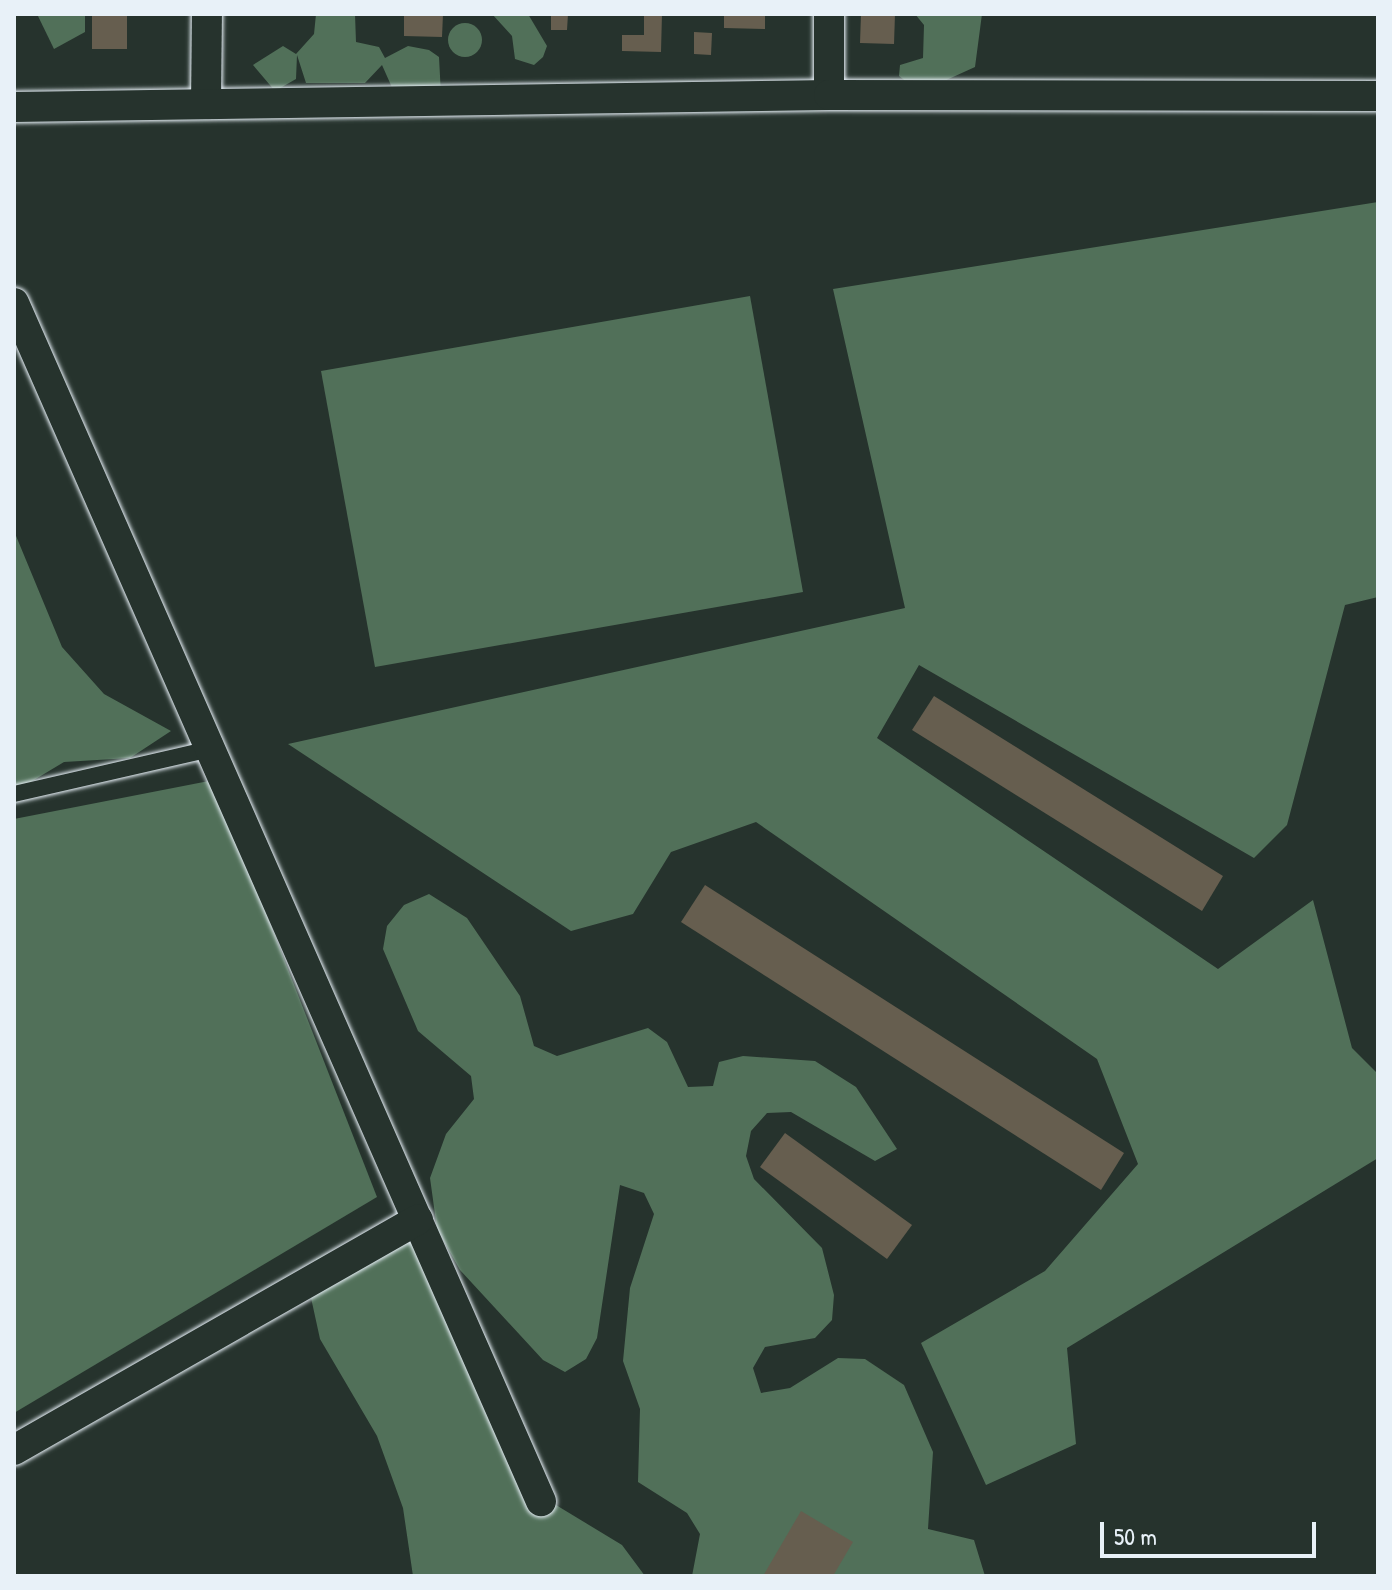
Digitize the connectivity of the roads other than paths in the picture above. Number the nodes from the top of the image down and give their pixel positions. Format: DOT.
graph roads {
  1 [pos="207,14"];
  2 [pos="829,14"];
  3 [pos="829,95"];
  4 [pos="1378,96"];
  5 [pos="206,104"];
  6 [pos="14,107"];
  7 [pos="14,303"];
  8 [pos="211,749"];
  9 [pos="14,794"];
  10 [pos="418,1220"];
  11 [pos="14,1450"];
  12 [pos="541,1501"];
  1 -- 5 [label="street"];
  2 -- 3 [label="street"];
  3 -- 4 [label="street"];
  3 -- 5 [label="street"];
  5 -- 6 [label="street"];
  7 -- 8 [label="street"];
  8 -- 9 [label="lane"];
  8 -- 10 [label="street"];
  10 -- 11 [label="street"];
  10 -- 12 [label="street"];
}
